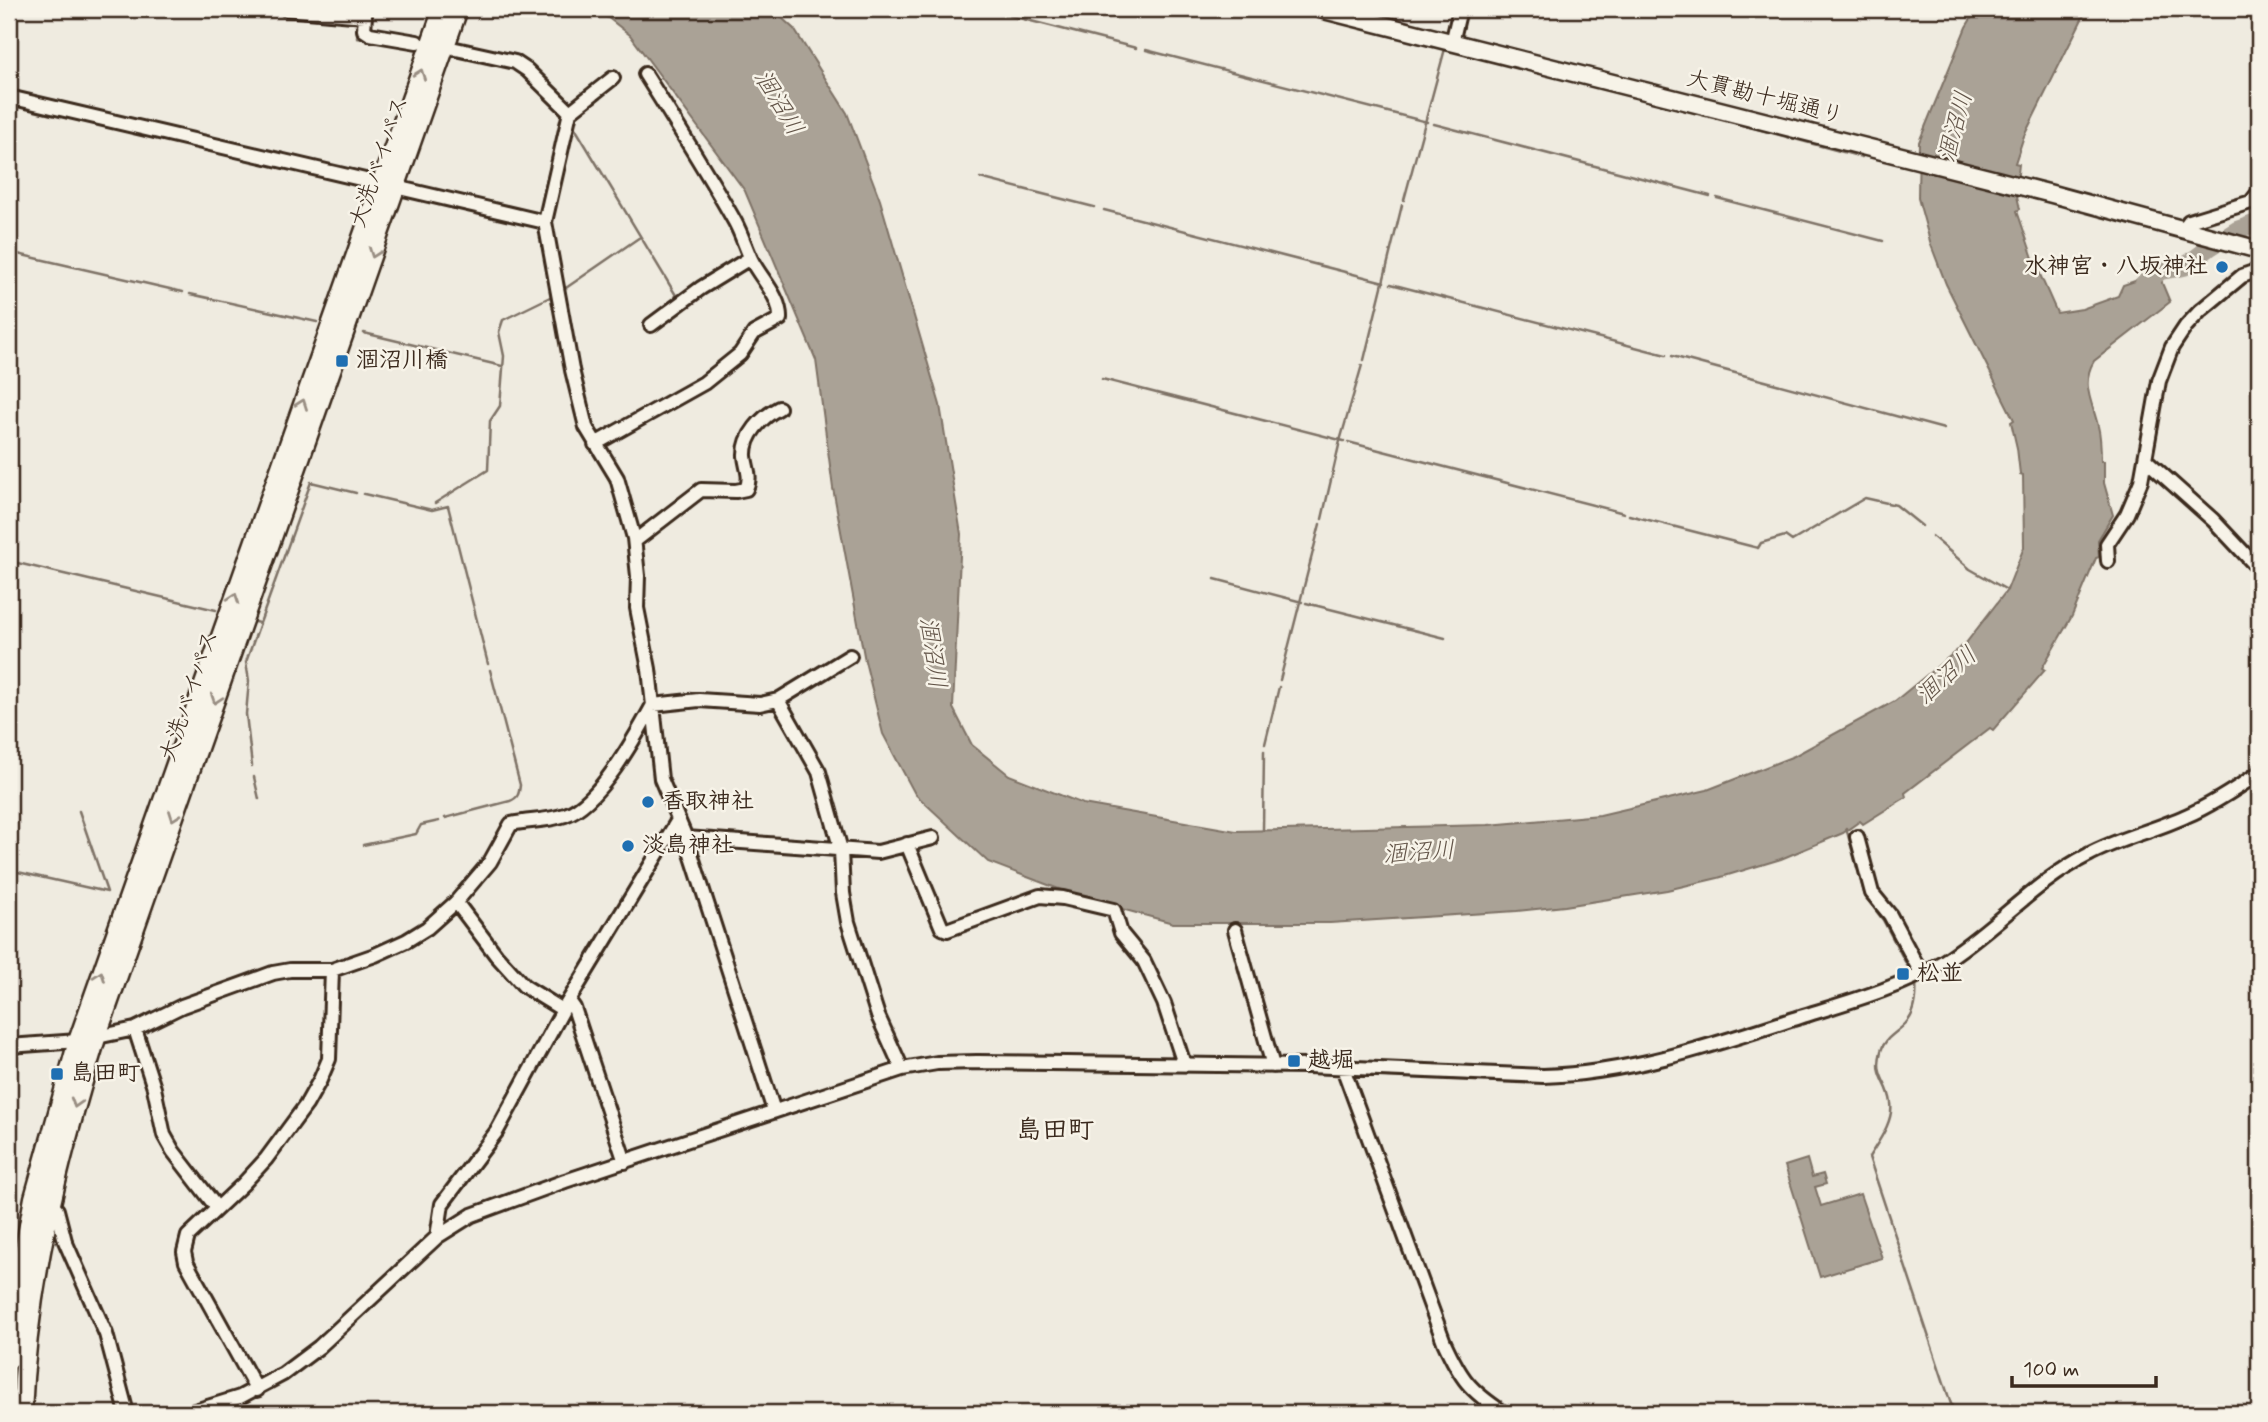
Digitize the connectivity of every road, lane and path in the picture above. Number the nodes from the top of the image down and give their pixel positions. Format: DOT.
graph roads {
  1 [pos="286,9"];
  2 [pos="443,9"];
  3 [pos="458,9"];
  4 [pos="1320,9"];
  5 [pos="1460,9"];
  6 [pos="331,11"];
  7 [pos="417,42"];
  8 [pos="1452,43"];
  9 [pos="456,49"];
  10 [pos="645,74"];
  11 [pos="613,78"];
  12 [pos="9,97"];
  13 [pos="570,112"];
  14 [pos="389,186"];
  15 [pos="2259,192"];
  16 [pos="545,222"];
  17 [pos="2190,231"];
  18 [pos="2259,250"];
  19 [pos="751,261"];
  20 [pos="2259,270"];
  21 [pos="651,325"];
  22 [pos="779,408"];
  23 [pos="595,444"];
  24 [pos="2146,460"];
  25 [pos="635,541"];
  26 [pos="2108,561"];
  27 [pos="2259,569"];
  28 [pos="850,656"];
  29 [pos="778,700"];
  30 [pos="653,705"];
  31 [pos="2259,773"];
  32 [pos="678,820"];
  33 [pos="1857,837"];
  34 [pos="685,838"];
  35 [pos="933,838"];
  36 [pos="907,844"];
  37 [pos="841,850"];
  38 [pos="456,902"];
  39 [pos="1236,930"];
  40 [pos="332,970"];
  41 [pos="1921,974"];
  42 [pos="566,1006"];
  43 [pos="135,1029"];
  44 [pos="87,1039"];
  45 [pos="9,1046"];
  46 [pos="1184,1064"];
  47 [pos="1273,1066"];
  48 [pos="1343,1068"];
  49 [pos="902,1069"];
  50 [pos="774,1111"];
  51 [pos="625,1162"];
  52 [pos="50,1202"];
  53 [pos="217,1208"];
  54 [pos="437,1237"];
  55 [pos="9,1359"];
  56 [pos="257,1390"];
  57 [pos="22,1413"];
  58 [pos="127,1413"];
  59 [pos="188,1413"];
  60 [pos="1504,1413"];
  1 -- 6 [label="street"];
  14 -- 2 [label="highway, 大洗バイパス, one-way"];
  3 -- 14 [label="highway, 大洗バイパス"];
  4 -- 8 [label="main road, 大貫勘十堀通り"];
  5 -- 8 [label="street"];
  6 -- 7 [label="street"];
  8 -- 17 [label="main road, 大貫勘十堀通り"];
  9 -- 13 [label="street"];
  10 -- 19 [label="street"];
  11 -- 13 [label="street"];
  12 -- 14 [label="street"];
  13 -- 16 [label="street"];
  14 -- 16 [label="street"];
  14 -- 44 [label="highway, 大洗バイパス, one-way"];
  44 -- 14 [label="highway, 大洗バイパス, one-way"];
  15 -- 17 [label="street"];
  16 -- 23 [label="street"];
  17 -- 18 [label="main road, 大貫勘十堀通り"];
  19 -- 21 [label="street"];
  19 -- 23 [label="street"];
  20 -- 24 [label="street"];
  22 -- 25 [label="street"];
  23 -- 25 [label="street"];
  24 -- 26 [label="street"];
  24 -- 27 [label="street"];
  25 -- 30 [label="street"];
  28 -- 29 [label="street"];
  29 -- 30 [label="street"];
  29 -- 37 [label="street"];
  30 -- 32 [label="street"];
  30 -- 38 [label="street"];
  31 -- 41 [label="street"];
  32 -- 34 [label="street"];
  32 -- 42 [label="street"];
  33 -- 41 [label="street"];
  34 -- 37 [label="street"];
  34 -- 50 [label="street"];
  35 -- 36 [label="street"];
  36 -- 37 [label="street"];
  36 -- 46 [label="street"];
  37 -- 49 [label="street"];
  38 -- 40 [label="street"];
  38 -- 42 [label="street"];
  39 -- 47 [label="street"];
  40 -- 43 [label="street"];
  40 -- 53 [label="street"];
  41 -- 48 [label="street"];
  42 -- 51 [label="street"];
  42 -- 54 [label="street"];
  43 -- 44 [label="street"];
  43 -- 53 [label="street"];
  44 -- 45 [label="street"];
  44 -- 52 [label="highway, 大洗バイパス, one-way"];
  44 -- 55 [label="highway, 大洗バイパス"];
  46 -- 47 [label="street"];
  46 -- 49 [label="street"];
  47 -- 48 [label="street"];
  48 -- 60 [label="street"];
  49 -- 50 [label="street"];
  50 -- 51 [label="street"];
  51 -- 54 [label="street"];
  52 -- 57 [label="highway, 大洗バイパス"];
  52 -- 58 [label="street"];
  53 -- 56 [label="street"];
  54 -- 56 [label="street"];
  56 -- 59 [label="street"];
}
